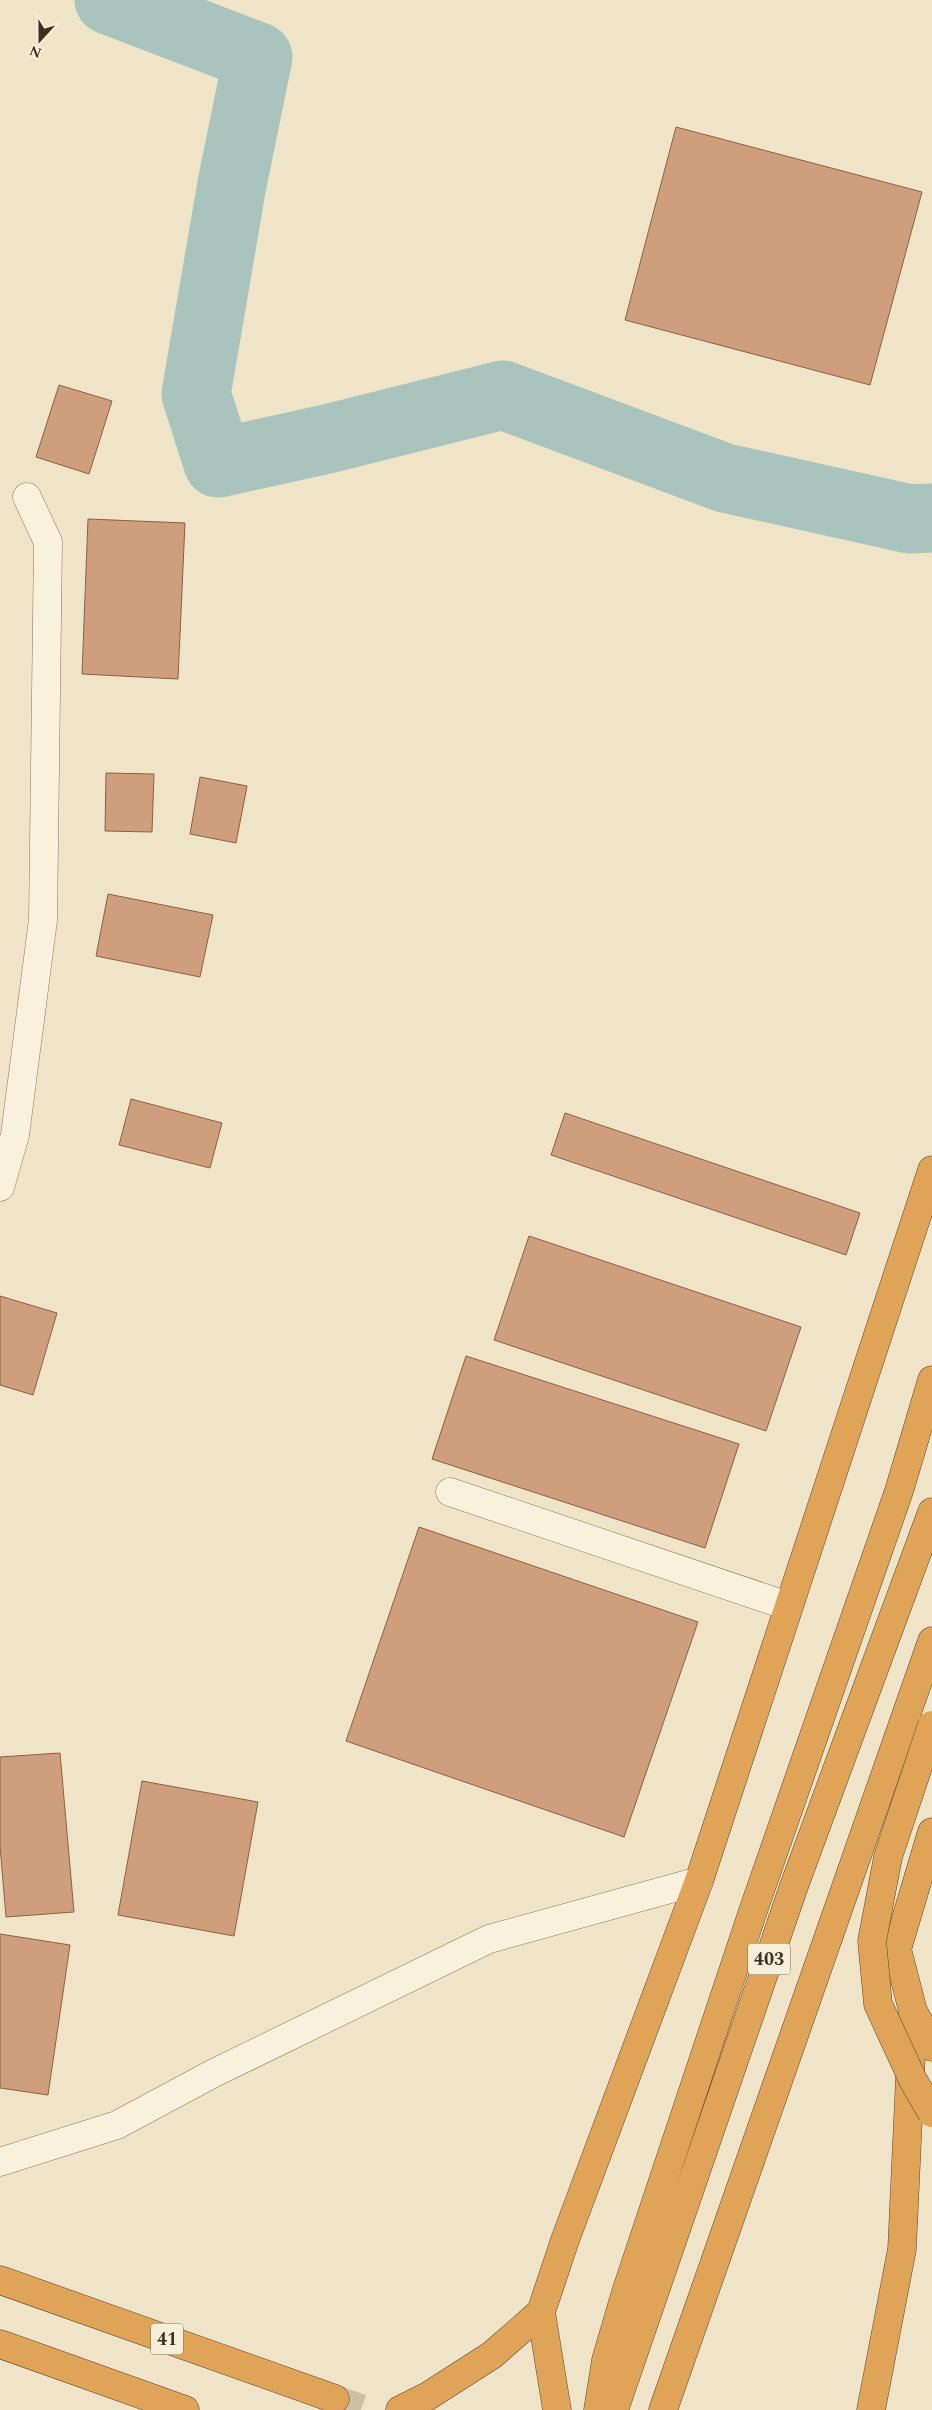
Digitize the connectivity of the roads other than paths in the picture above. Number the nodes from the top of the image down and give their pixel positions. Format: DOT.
graph roads {
  1 [pos="27,497"];
  2 [pos="932,1170"];
  3 [pos="0,1186"];
  4 [pos="932,1380"];
  5 [pos="450,1492"];
  6 [pos="932,1512"];
  7 [pos="788,1606"];
  8 [pos="932,1641"];
  9 [pos="932,1725"];
  10 [pos="932,1832"];
  11 [pos="699,1881"];
  12 [pos="913,2010"];
  13 [pos="932,2047"];
  14 [pos="932,2113"];
  15 [pos="0,2162"];
  16 [pos="0,2280"];
  17 [pos="542,2312"];
  18 [pos="0,2344"];
  19 [pos="334,2399"];
  20 [pos="185,2410"];
  21 [pos="400,2410"];
  22 [pos="558,2410"];
  23 [pos="598,2410"];
  24 [pos="614,2410"];
  25 [pos="663,2410"];
  26 [pos="871,2410"];
  1 -- 3 [label="street"];
  2 -- 7 [label="highway"];
  4 -- 23 [label="highway"];
  5 -- 7 [label="street"];
  6 -- 24 [label="highway, 403"];
  7 -- 11 [label="highway"];
  8 -- 25 [label="highway, 403"];
  9 -- 14 [label="highway, bridge"];
  10 -- 12 [label="highway"];
  11 -- 15 [label="street"];
  11 -- 17 [label="highway"];
  12 -- 13 [label="highway"];
  12 -- 26 [label="highway"];
  16 -- 19 [label="highway, 41"];
  17 -- 21 [label="highway"];
  17 -- 22 [label="highway"];
  18 -- 20 [label="highway"];
}
